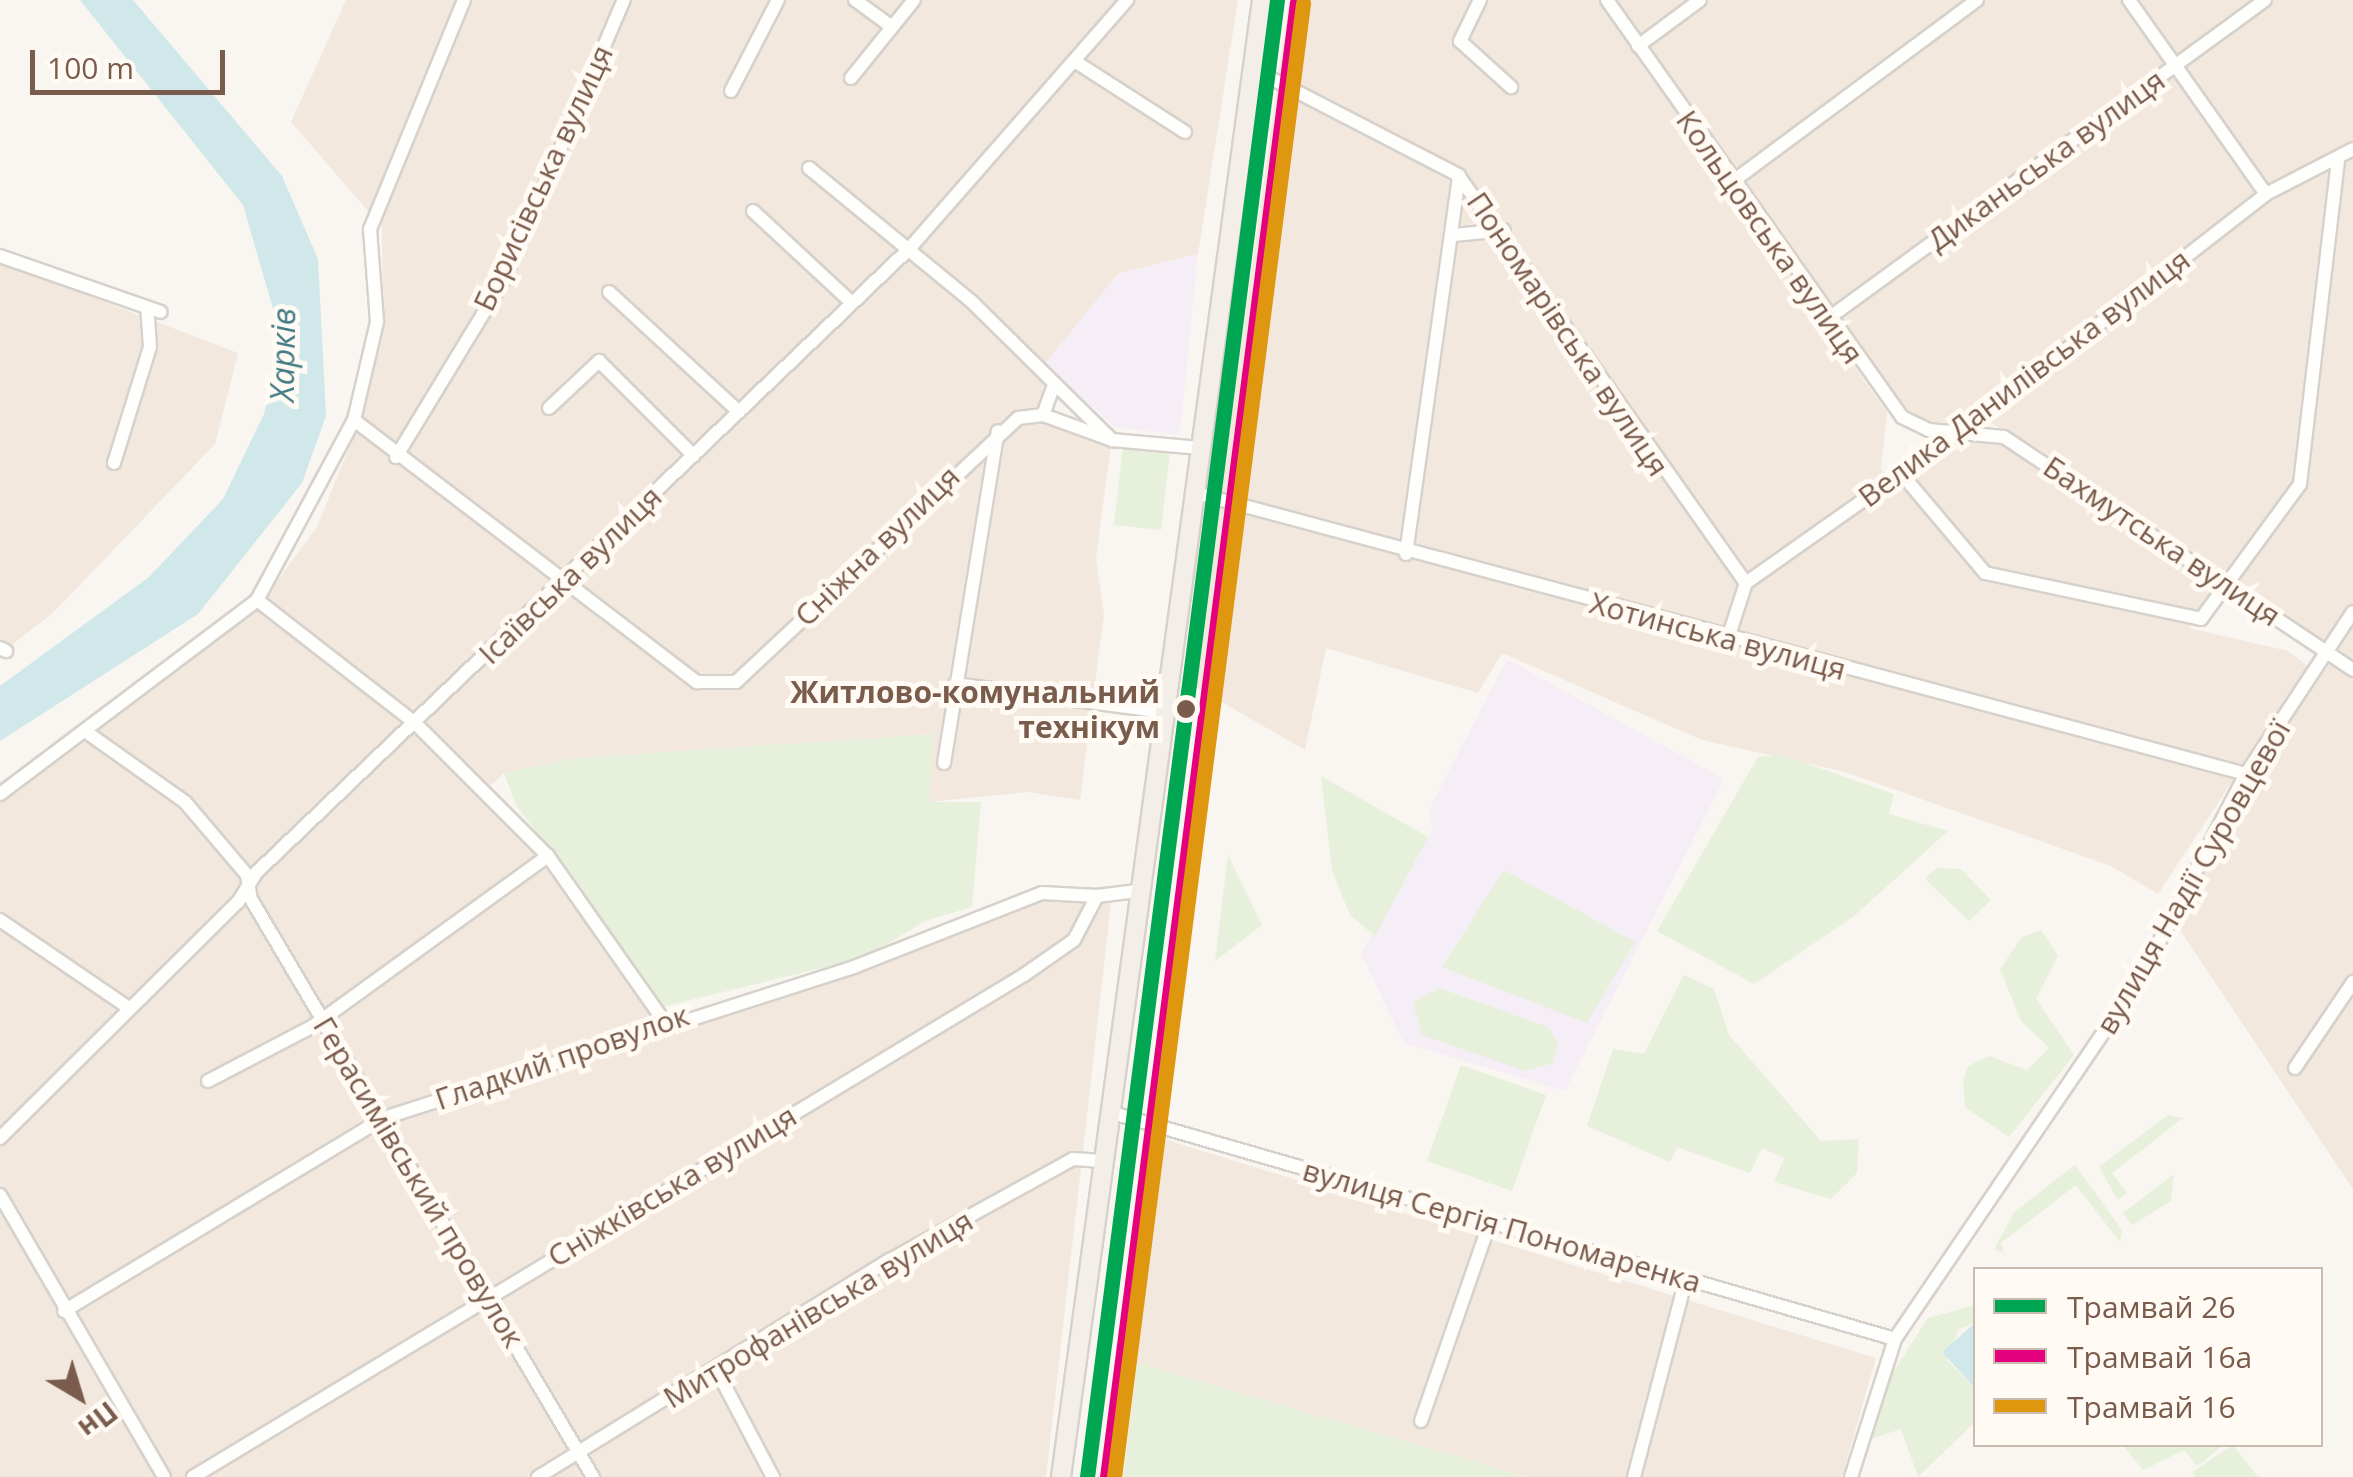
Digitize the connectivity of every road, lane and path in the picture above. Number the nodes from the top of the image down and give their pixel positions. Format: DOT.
graph roads {
  1 [pos="464,0"];
  2 [pos="624,0"];
  3 [pos="778,0"];
  4 [pos="856,0"];
  5 [pos="914,0"];
  6 [pos="1128,0"];
  7 [pos="1262,0"];
  8 [pos="1480,0"];
  9 [pos="1607,0"];
  10 [pos="1700,0"];
  11 [pos="1977,0"];
  12 [pos="2129,0"];
  13 [pos="2265,0"];
  14 [pos="892,27"];
  15 [pos="1638,46"];
  16 [pos="1079,64"];
  17 [pos="2176,65"];
  18 [pos="1252,68"];
  19 [pos="851,78"];
  20 [pos="1511,87"];
  21 [pos="732,91"];
  22 [pos="1184,132"];
  23 [pos="2353,149"];
  24 [pos="2338,161"];
  25 [pos="809,168"];
  26 [pos="1458,174"];
  27 [pos="1732,182"];
  28 [pos="2266,194"];
  29 [pos="753,211"];
  30 [pos="1504,230"];
  31 [pos="1454,235"];
  32 [pos="909,249"];
  33 [pos="0,256"];
  34 [pos="609,292"];
  35 [pos="852,303"];
  36 [pos="1826,320"];
  37 [pos="1054,384"];
  38 [pos="549,408"];
  39 [pos="740,412"];
  40 [pos="1043,415"];
  41 [pos="354,420"];
  42 [pos="1963,430"];
  43 [pos="998,431"];
  44 [pos="1112,440"];
  45 [pos="1200,448"];
  46 [pos="972,455"];
  47 [pos="694,456"];
  48 [pos="396,457"];
  49 [pos="114,464"];
  50 [pos="992,471"];
  51 [pos="1900,472"];
  52 [pos="1192,492"];
  53 [pos="1406,554"];
  54 [pos="1746,583"];
  55 [pos="561,584"];
  56 [pos="2232,588"];
  57 [pos="257,600"];
  58 [pos="2353,612"];
  59 [pos="1728,638"];
  60 [pos="2326,652"];
  61 [pos="2353,670"];
  62 [pos="955,684"];
  63 [pos="1166,712"];
  64 [pos="415,723"];
  65 [pos="85,731"];
  66 [pos="944,762"];
  67 [pos="2246,774"];
  68 [pos="0,794"];
  69 [pos="548,856"];
  70 [pos="248,886"];
  71 [pos="1137,891"];
  72 [pos="1097,896"];
  73 [pos="0,920"];
  74 [pos="2353,982"];
  75 [pos="126,1006"];
  76 [pos="320,1016"];
  77 [pos="664,1021"];
  78 [pos="2295,1068"];
  79 [pos="208,1081"];
  80 [pos="1109,1112"];
  81 [pos="384,1118"];
  82 [pos="0,1138"];
  83 [pos="1103,1161"];
  84 [pos="0,1195"];
  85 [pos="1490,1222"];
  86 [pos="1686,1279"];
  87 [pos="488,1296"];
  88 [pos="64,1312"];
  89 [pos="1896,1339"];
  90 [pos="717,1371"];
  91 [pos="1421,1421"];
  92 [pos="580,1454"];
  93 [pos="164,1477"];
  94 [pos="193,1477"];
  95 [pos="538,1477"];
  96 [pos="593,1477"];
  97 [pos="773,1477"];
  98 [pos="1061,1477"];
  99 [pos="1634,1477"];
  100 [pos="1851,1477"];
  1 -- 41 [label="street"];
  2 -- 48 [label="street, Борисівська вулиця"];
  3 -- 21 [label="street"];
  4 -- 14 [label="street"];
  5 -- 14 [label="street"];
  6 -- 16 [label="street, Ісаївська вулиця"];
  7 -- 18 [label="main road"];
  8 -- 20 [label="street"];
  9 -- 15 [label="street, Кольцовська вулиця"];
  10 -- 15 [label="street"];
  11 -- 27 [label="street"];
  12 -- 17 [label="street"];
  13 -- 17 [label="street, Диканьська вулиця"];
  14 -- 19 [label="street"];
  15 -- 27 [label="street, Кольцовська вулиця"];
  16 -- 22 [label="street"];
  16 -- 32 [label="street, Ісаївська вулиця"];
  17 -- 28 [label="street"];
  17 -- 36 [label="street, Диканьська вулиця"];
  18 -- 26 [label="street, Пономарівська вулиця"];
  18 -- 45 [label="main road"];
  23 -- 24 [label="street, Велика Данилівська вулиця"];
  24 -- 28 [label="street, Велика Данилівська вулиця"];
  24 -- 56 [label="street"];
  25 -- 32 [label="street"];
  26 -- 30 [label="street, Пономарівська вулиця"];
  26 -- 31 [label="street"];
  27 -- 36 [label="street, Кольцовська вулиця"];
  28 -- 42 [label="street, Велика Данилівська вулиця"];
  29 -- 35 [label="street"];
  30 -- 31 [label="street"];
  30 -- 54 [label="street, Пономарівська вулиця"];
  31 -- 53 [label="street"];
  32 -- 35 [label="street, Ісаївська вулиця"];
  32 -- 37 [label="street"];
  33 -- 49 [label="street"];
  34 -- 39 [label="street"];
  35 -- 39 [label="street, Ісаївська вулиця"];
  36 -- 42 [label="street, Кольцовська вулиця"];
  37 -- 40 [label="street"];
  37 -- 44 [label="street"];
  38 -- 47 [label="street"];
  39 -- 47 [label="street, Ісаївська вулиця"];
  40 -- 43 [label="street, Сніжна вулиця"];
  40 -- 44 [label="street"];
  41 -- 48 [label="street"];
  41 -- 57 [label="street"];
  42 -- 51 [label="street, Велика Данилівська вулиця"];
  42 -- 56 [label="street, Бахмутська вулиця"];
  43 -- 46 [label="street, Сніжна вулиця"];
  43 -- 50 [label="street"];
  44 -- 45 [label="street"];
  45 -- 52 [label="main road"];
  46 -- 50 [label="street"];
  46 -- 55 [label="street, Сніжна вулиця"];
  47 -- 55 [label="street, Ісаївська вулиця"];
  48 -- 55 [label="street"];
  50 -- 62 [label="street"];
  51 -- 54 [label="street, Велика Данилівська вулиця"];
  51 -- 56 [label="street"];
  52 -- 53 [label="street, Хотинська вулиця"];
  52 -- 63 [label="main road"];
  53 -- 59 [label="street, Хотинська вулиця"];
  54 -- 59 [label="street"];
  55 -- 64 [label="street, Ісаївська вулиця"];
  56 -- 60 [label="street, Бахмутська вулиця"];
  57 -- 64 [label="street"];
  57 -- 65 [label="street"];
  58 -- 60 [label="street, вулиця Надії Суровцевої"];
  59 -- 67 [label="street, Хотинська вулиця"];
  60 -- 61 [label="street, Бахмутська вулиця"];
  60 -- 67 [label="street, вулиця Надії Суровцевої"];
  62 -- 63 [label="street"];
  62 -- 66 [label="street"];
  63 -- 71 [label="main road"];
  64 -- 69 [label="street"];
  64 -- 70 [label="street, Ісаївська вулиця"];
  65 -- 68 [label="street"];
  65 -- 70 [label="street, Герасимівський провулок"];
  67 -- 89 [label="street, вулиця Надії Суровцевої"];
  69 -- 76 [label="street"];
  69 -- 77 [label="street"];
  70 -- 75 [label="street, Ісаївська вулиця"];
  70 -- 76 [label="street, Герасимівський провулок"];
  71 -- 72 [label="street"];
  71 -- 80 [label="main road"];
  72 -- 77 [label="street, Гладкий провулок"];
  72 -- 87 [label="street, Сніжківська вулиця"];
  73 -- 75 [label="street"];
  74 -- 78 [label="street"];
  75 -- 82 [label="street, Ісаївська вулиця"];
  76 -- 79 [label="street"];
  76 -- 81 [label="street, Герасимівський провулок"];
  77 -- 81 [label="street, Гладкий провулок"];
  80 -- 83 [label="main road"];
  80 -- 85 [label="street, вулиця Сергія Пономаренка"];
  81 -- 87 [label="street, Герасимівський провулок"];
  81 -- 88 [label="street, Гладкий провулок"];
  83 -- 90 [label="street, Митрофанівська вулиця"];
  83 -- 98 [label="main road"];
  84 -- 88 [label="street"];
  85 -- 86 [label="street, вулиця Сергія Пономаренка"];
  85 -- 91 [label="street"];
  86 -- 89 [label="street, вулиця Сергія Пономаренка"];
  86 -- 99 [label="street"];
  87 -- 92 [label="street, Герасимівський провулок"];
  87 -- 94 [label="street, Сніжківська вулиця"];
  88 -- 93 [label="street"];
  89 -- 100 [label="street, вулиця Надії Суровцевої"];
  90 -- 92 [label="street, Митрофанівська вулиця"];
  90 -- 97 [label="street"];
  92 -- 95 [label="street, Митрофанівська вулиця"];
  92 -- 96 [label="street, Герасимівський провулок"];
}
